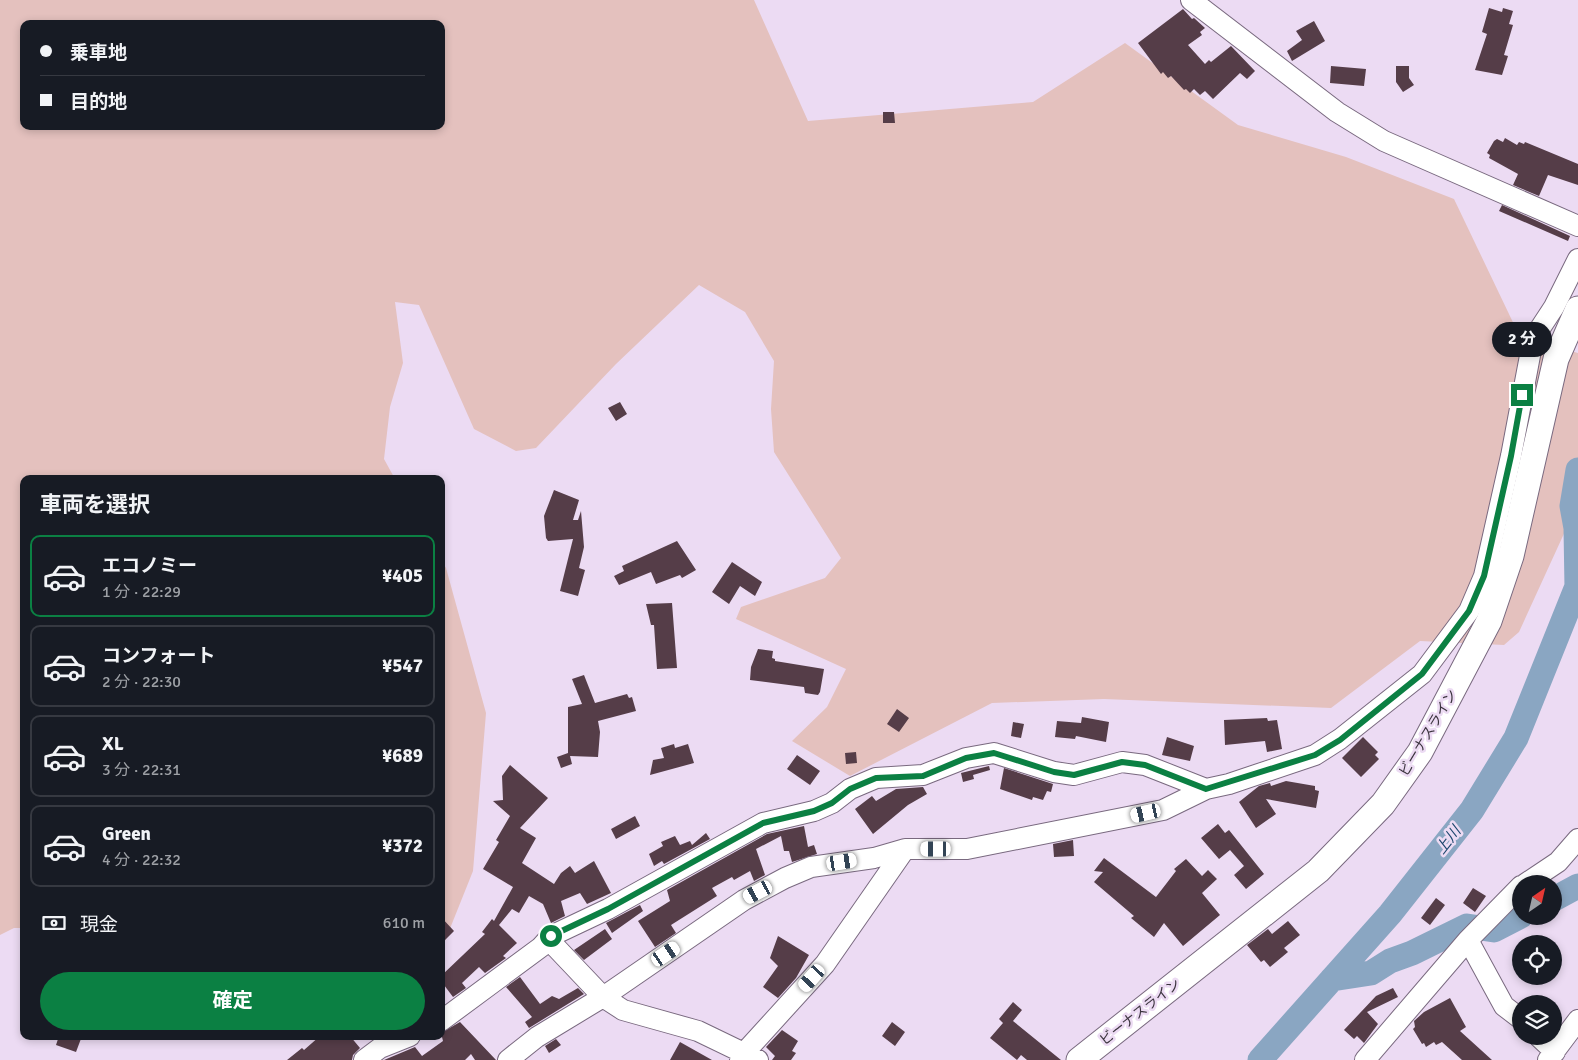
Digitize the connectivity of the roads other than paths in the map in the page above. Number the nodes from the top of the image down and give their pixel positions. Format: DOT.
graph roads {
  1 [pos="1191,0"];
  2 [pos="1578,226"];
  3 [pos="1578,259"];
  4 [pos="1568,312"];
  5 [pos="1206,789"];
  6 [pos="1578,839"];
  7 [pos="905,849"];
  8 [pos="1538,875"];
  9 [pos="1512,895"];
  10 [pos="1476,932"];
  11 [pos="548,939"];
  12 [pos="603,997"];
  13 [pos="1512,1013"];
  14 [pos="445,1018"];
  15 [pos="1578,1020"];
  16 [pos="400,1040"];
  17 [pos="1544,1045"];
  18 [pos="1551,1056"];
  19 [pos="748,1057"];
  20 [pos="364,1060"];
  21 [pos="508,1060"];
  22 [pos="1079,1060"];
  23 [pos="1365,1060"];
  1 -- 2 [label="street"];
  3 -- 4 [label="street"];
  4 -- 5 [label="street"];
  4 -- 22 [label="main road, ビーナスライン"];
  5 -- 7 [label="street"];
  5 -- 11 [label="street"];
  6 -- 8 [label="street"];
  7 -- 12 [label="street"];
  7 -- 19 [label="street"];
  9 -- 10 [label="street"];
  10 -- 13 [label="street"];
  10 -- 23 [label="street"];
  11 -- 12 [label="street"];
  11 -- 14 [label="street"];
  12 -- 19 [label="street"];
  12 -- 21 [label="street"];
  15 -- 18 [label="street"];
  16 -- 20 [label="street"];
  17 -- 18 [label="street"];
}
